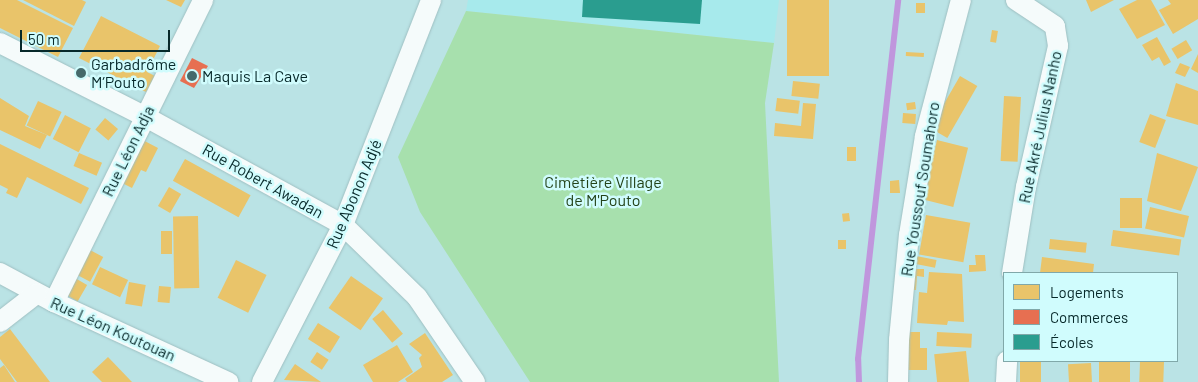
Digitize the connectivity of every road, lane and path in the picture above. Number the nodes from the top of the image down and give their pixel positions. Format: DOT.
graph roads {
  1 [pos="203,0"];
  2 [pos="431,0"];
  3 [pos="961,0"];
  4 [pos="1016,0"];
  5 [pos="0,43"];
  6 [pos="144,116"];
  7 [pos="343,226"];
  8 [pos="1012,272"];
  9 [pos="0,273"];
  10 [pos="45,298"];
  11 [pos="0,322"];
  12 [pos="1007,362"];
  13 [pos="228,382"];
  14 [pos="262,382"];
  15 [pos="475,382"];
  16 [pos="898,382"];
  17 [pos="1006,382"];
  1 -- 6 [label="street, Rue Léon Adja"];
  2 -- 7 [label="street, Rue Abonon Adjé"];
  3 -- 16 [label="street, Rue Youssouf Soumahoro"];
  4 -- 8 [label="street, Rue Akré Julius Nanho"];
  5 -- 6 [label="street, Rue Robert Awadan"];
  6 -- 7 [label="street, Rue Robert Awadan"];
  6 -- 10 [label="street, Rue Léon Adja"];
  7 -- 14 [label="street, Rue Abonon Adjé"];
  7 -- 15 [label="street, Rue Robert Awadan"];
  9 -- 10 [label="street, Rue Léon Koutouan"];
  10 -- 11 [label="street"];
  10 -- 13 [label="street, Rue Léon Koutouan"];
  12 -- 17 [label="street"];
}
